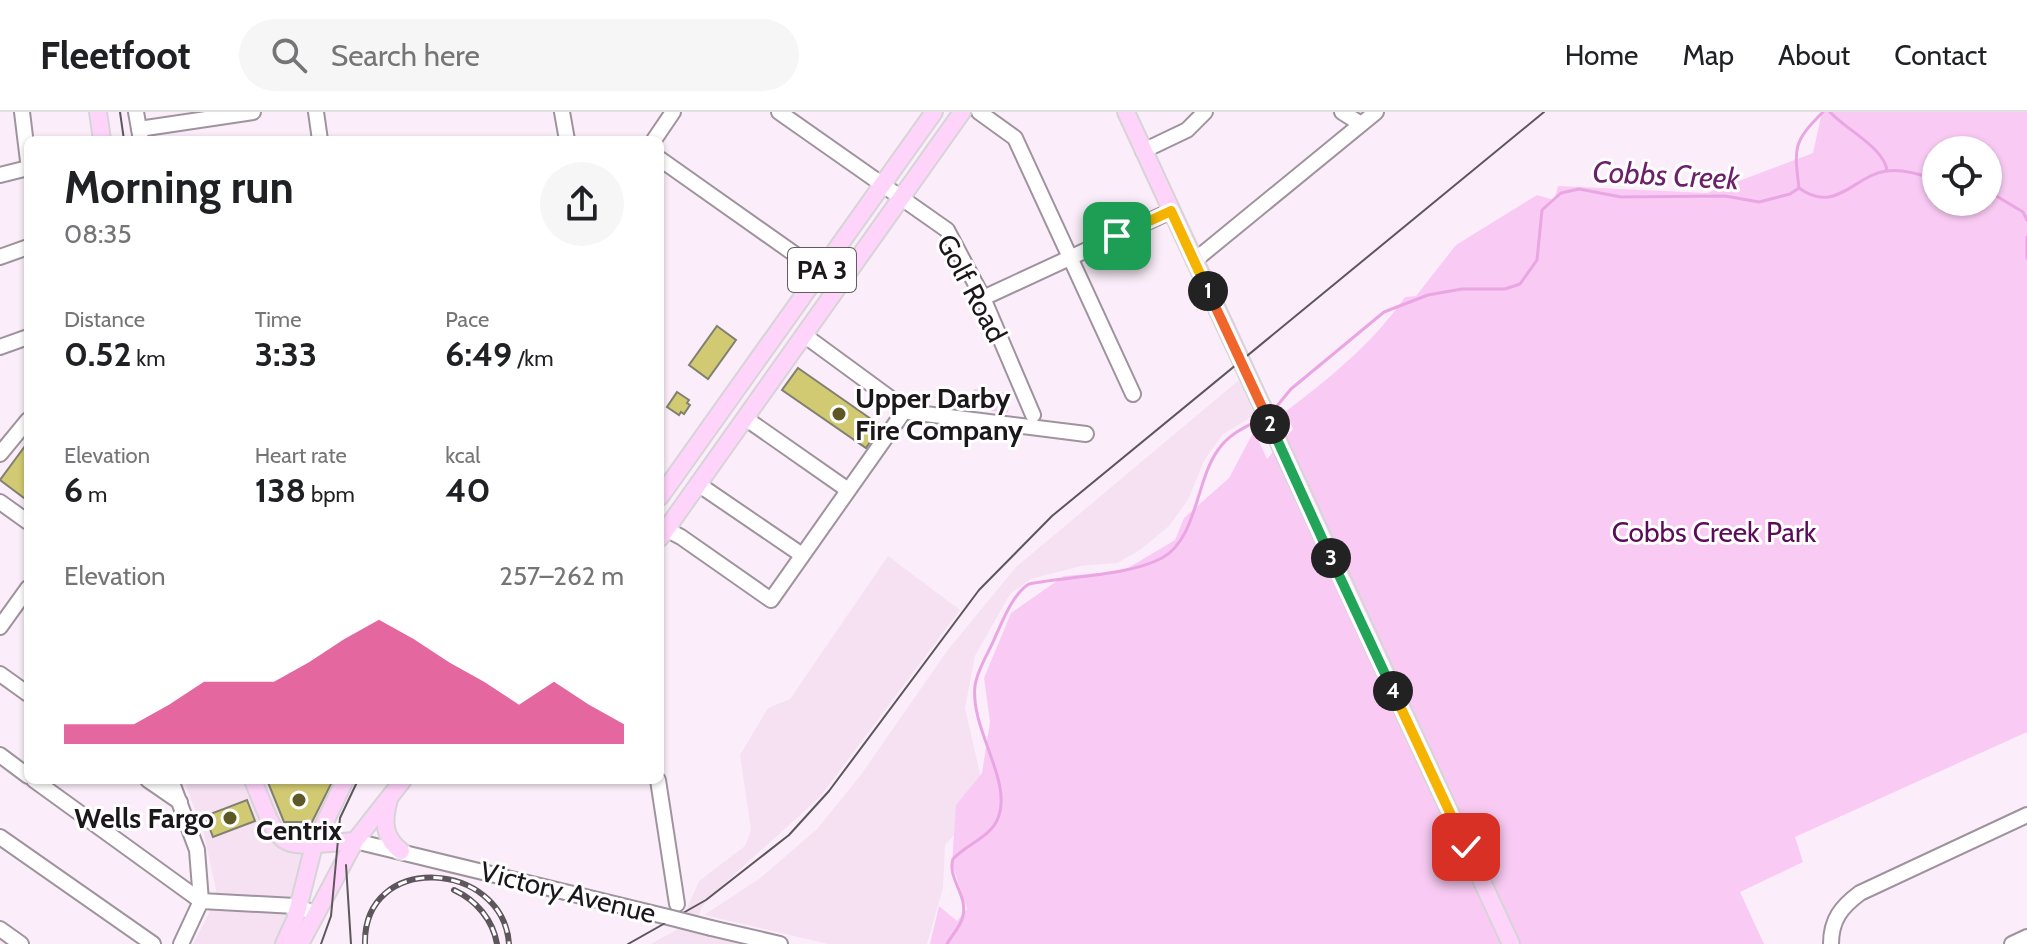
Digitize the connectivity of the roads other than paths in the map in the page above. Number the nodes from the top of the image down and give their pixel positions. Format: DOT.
graph roads {
  1 [pos="22,112"];
  2 [pos="98,112"];
  3 [pos="136,112"];
  4 [pos="253,112"];
  5 [pos="316,112"];
  6 [pos="562,112"];
  7 [pos="673,112"];
  8 [pos="779,112"];
  9 [pos="934,112"];
  10 [pos="962,112"];
  11 [pos="979,112"];
  12 [pos="1126,112"];
  13 [pos="1205,112"];
  14 [pos="1342,112"];
  15 [pos="1376,112"];
  16 [pos="1361,124"];
  17 [pos="140,135"];
  18 [pos="25,136"];
  19 [pos="101,136"];
  20 [pos="319,136"];
  21 [pos="566,136"];
  22 [pos="657,136"];
  23 [pos="1143,151"];
  24 [pos="664,162"];
  25 [pos="24,169"];
  26 [pos="0,175"];
  27 [pos="882,185"];
  28 [pos="901,198"];
  29 [pos="1171,211"];
  30 [pos="24,248"];
  31 [pos="0,257"];
  32 [pos="1068,259"];
  33 [pos="1194,261"];
  34 [pos="820,272"];
  35 [pos="983,298"];
  36 [pos="804,335"];
  37 [pos="24,338"];
  38 [pos="0,347"];
  39 [pos="761,355"];
  40 [pos="780,369"];
  41 [pos="1133,394"];
  42 [pos="905,410"];
  43 [pos="1033,415"];
  44 [pos="745,418"];
  45 [pos="24,425"];
  46 [pos="1086,434"];
  47 [pos="0,454"];
  48 [pos="698,484"];
  49 [pos="848,490"];
  50 [pos="664,491"];
  51 [pos="0,502"];
  52 [pos="24,519"];
  53 [pos="664,528"];
  54 [pos="664,532"];
  55 [pos="802,555"];
  56 [pos="14,607"];
  57 [pos="0,627"];
  58 [pos="0,674"];
  59 [pos="24,691"];
  60 [pos="0,755"];
  61 [pos="24,773"];
  62 [pos="40,784"];
  63 [pos="154,784"];
  64 [pos="173,784"];
  65 [pos="255,784"];
  66 [pos="343,784"];
  67 [pos="658,784"];
  68 [pos="389,788"];
  69 [pos="180,802"];
  70 [pos="2027,815"];
  71 [pos="0,837"];
  72 [pos="355,841"];
  73 [pos="314,845"];
  74 [pos="401,851"];
  75 [pos="201,901"];
  76 [pos="299,907"];
  77 [pos="674,913"];
  78 [pos="316,915"];
  79 [pos="0,929"];
  80 [pos="2027,937"];
  81 [pos="21,944"];
  82 [pos="153,944"];
  83 [pos="181,944"];
  84 [pos="284,944"];
  85 [pos="300,944"];
  86 [pos="780,944"];
  87 [pos="1511,944"];
  88 [pos="1831,944"];
  89 [pos="2012,944"];
  1 -- 18 [label="street"];
  2 -- 19 [label="main road"];
  3 -- 17 [label="street"];
  4 -- 17 [label="street"];
  5 -- 20 [label="street"];
  6 -- 21 [label="street"];
  7 -- 22 [label="street"];
  8 -- 27 [label="street, Golf Road"];
  9 -- 27 [label="main road, PA 3"];
  10 -- 28 [label="main road, PA 3"];
  11 -- 32 [label="street"];
  12 -- 23 [label="main road"];
  13 -- 23 [label="street"];
  14 -- 16 [label="street"];
  15 -- 16 [label="street"];
  16 -- 33 [label="street"];
  23 -- 29 [label="main road"];
  24 -- 34 [label="street"];
  25 -- 26 [label="street"];
  27 -- 28 [label="street, Golf Road"];
  27 -- 34 [label="main road, PA 3"];
  28 -- 35 [label="street, Golf Road"];
  28 -- 36 [label="main road, PA 3"];
  29 -- 32 [label="street"];
  29 -- 33 [label="main road"];
  30 -- 31 [label="street"];
  32 -- 35 [label="street"];
  32 -- 41 [label="street"];
  33 -- 87 [label="main road"];
  34 -- 39 [label="main road, PA 3"];
  35 -- 43 [label="street, Golf Road"];
  36 -- 40 [label="main road, PA 3"];
  36 -- 42 [label="street"];
  37 -- 38 [label="street"];
  39 -- 40 [label="main road"];
  39 -- 50 [label="main road, PA 3"];
  40 -- 44 [label="main road, PA 3"];
  42 -- 46 [label="street"];
  42 -- 49 [label="street"];
  44 -- 48 [label="main road, PA 3"];
  44 -- 49 [label="street"];
  45 -- 47 [label="street"];
  48 -- 53 [label="main road, PA 3"];
  48 -- 55 [label="street"];
  49 -- 55 [label="street"];
  51 -- 52 [label="street"];
  54 -- 55 [label="street"];
  56 -- 57 [label="street"];
  58 -- 59 [label="street"];
  60 -- 61 [label="street"];
  62 -- 75 [label="street"];
  63 -- 69 [label="street"];
  64 -- 69 [label="street"];
  65 -- 73 [label="main road"];
  66 -- 73 [label="main road"];
  67 -- 77 [label="street"];
  68 -- 72 [label="main road"];
  68 -- 74 [label="main road"];
  69 -- 75 [label="street"];
  70 -- 88 [label="street"];
  71 -- 82 [label="street"];
  72 -- 73 [label="main road"];
  72 -- 74 [label="street, Victory Avenue"];
  72 -- 78 [label="main road"];
  73 -- 76 [label="main road"];
  74 -- 77 [label="street, Victory Avenue"];
  75 -- 76 [label="street"];
  75 -- 83 [label="street"];
  76 -- 78 [label="street"];
  76 -- 84 [label="main road"];
  77 -- 86 [label="street, Victory Avenue, bridge"];
  78 -- 85 [label="main road"];
  79 -- 81 [label="street"];
  80 -- 89 [label="street"];
}
